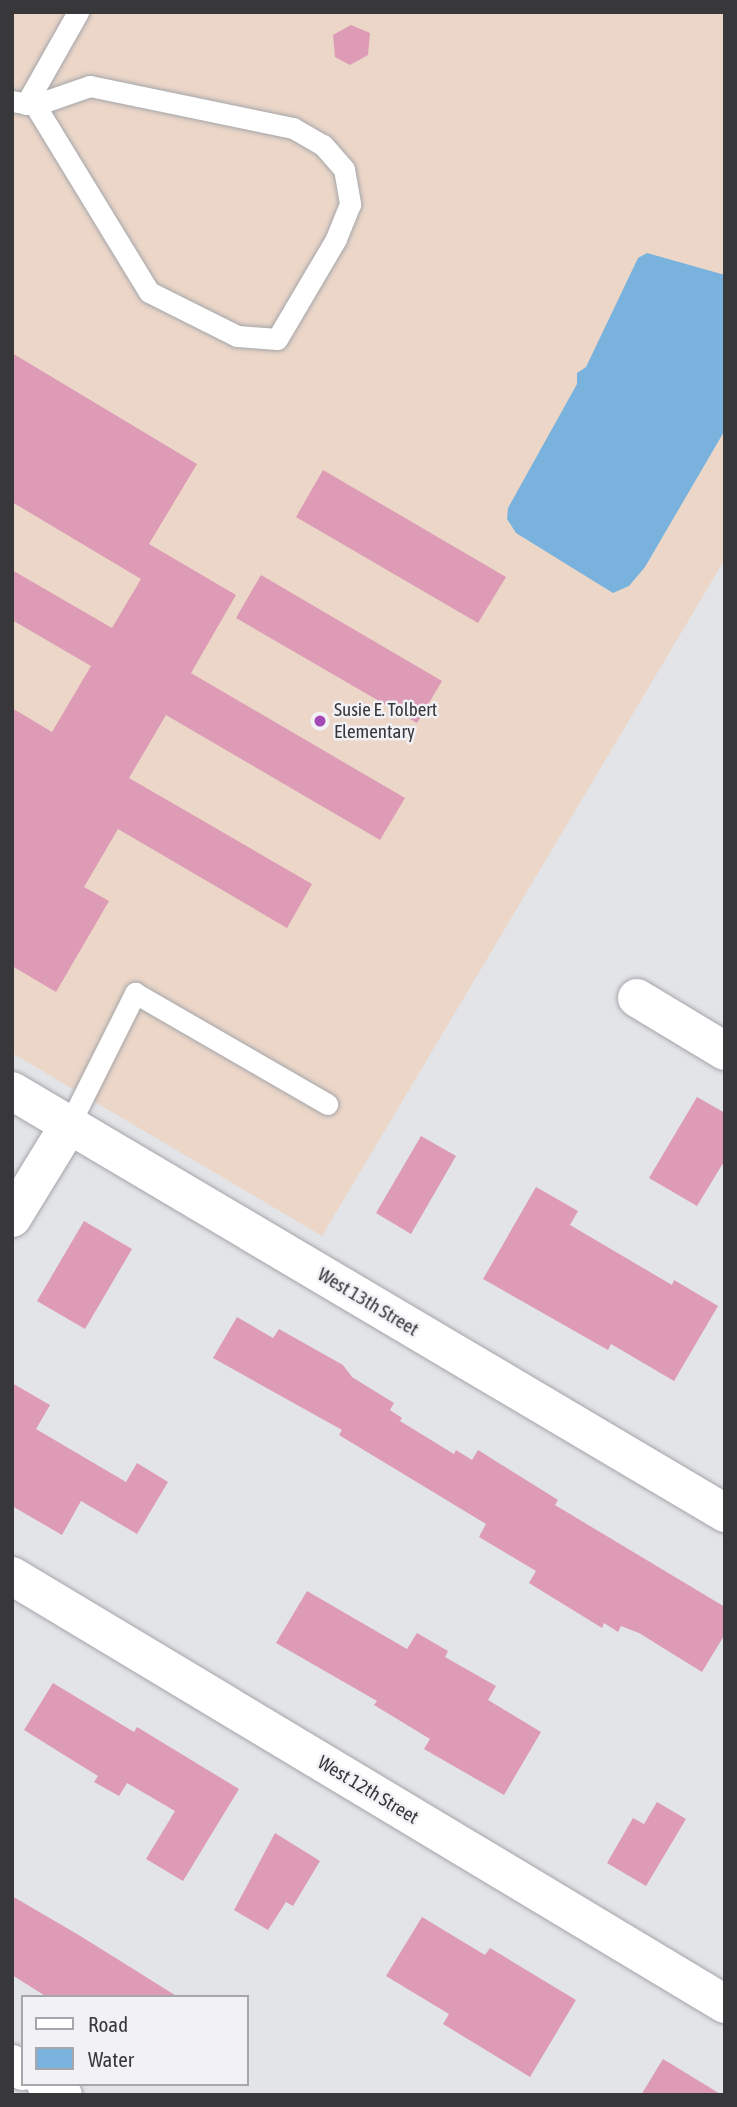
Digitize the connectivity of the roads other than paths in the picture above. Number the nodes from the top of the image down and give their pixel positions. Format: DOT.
graph roads {
  1 [pos="78,12"];
  2 [pos="25,103"];
  3 [pos="637,998"];
  4 [pos="725,1051"];
  5 [pos="12,1091"];
  6 [pos="327,1104"];
  7 [pos="69,1125"];
  8 [pos="12,1219"];
  9 [pos="725,1513"];
  10 [pos="12,1576"];
  11 [pos="725,2004"];
  1 -- 2 [label="lane"];
  2 -- 2 [label="lane"];
  3 -- 4 [label="street"];
  5 -- 7 [label="street, West 13th Street"];
  6 -- 7 [label="lane"];
  7 -- 8 [label="street"];
  7 -- 9 [label="street, West 13th Street"];
  10 -- 11 [label="street, West 12th Street"];
}
